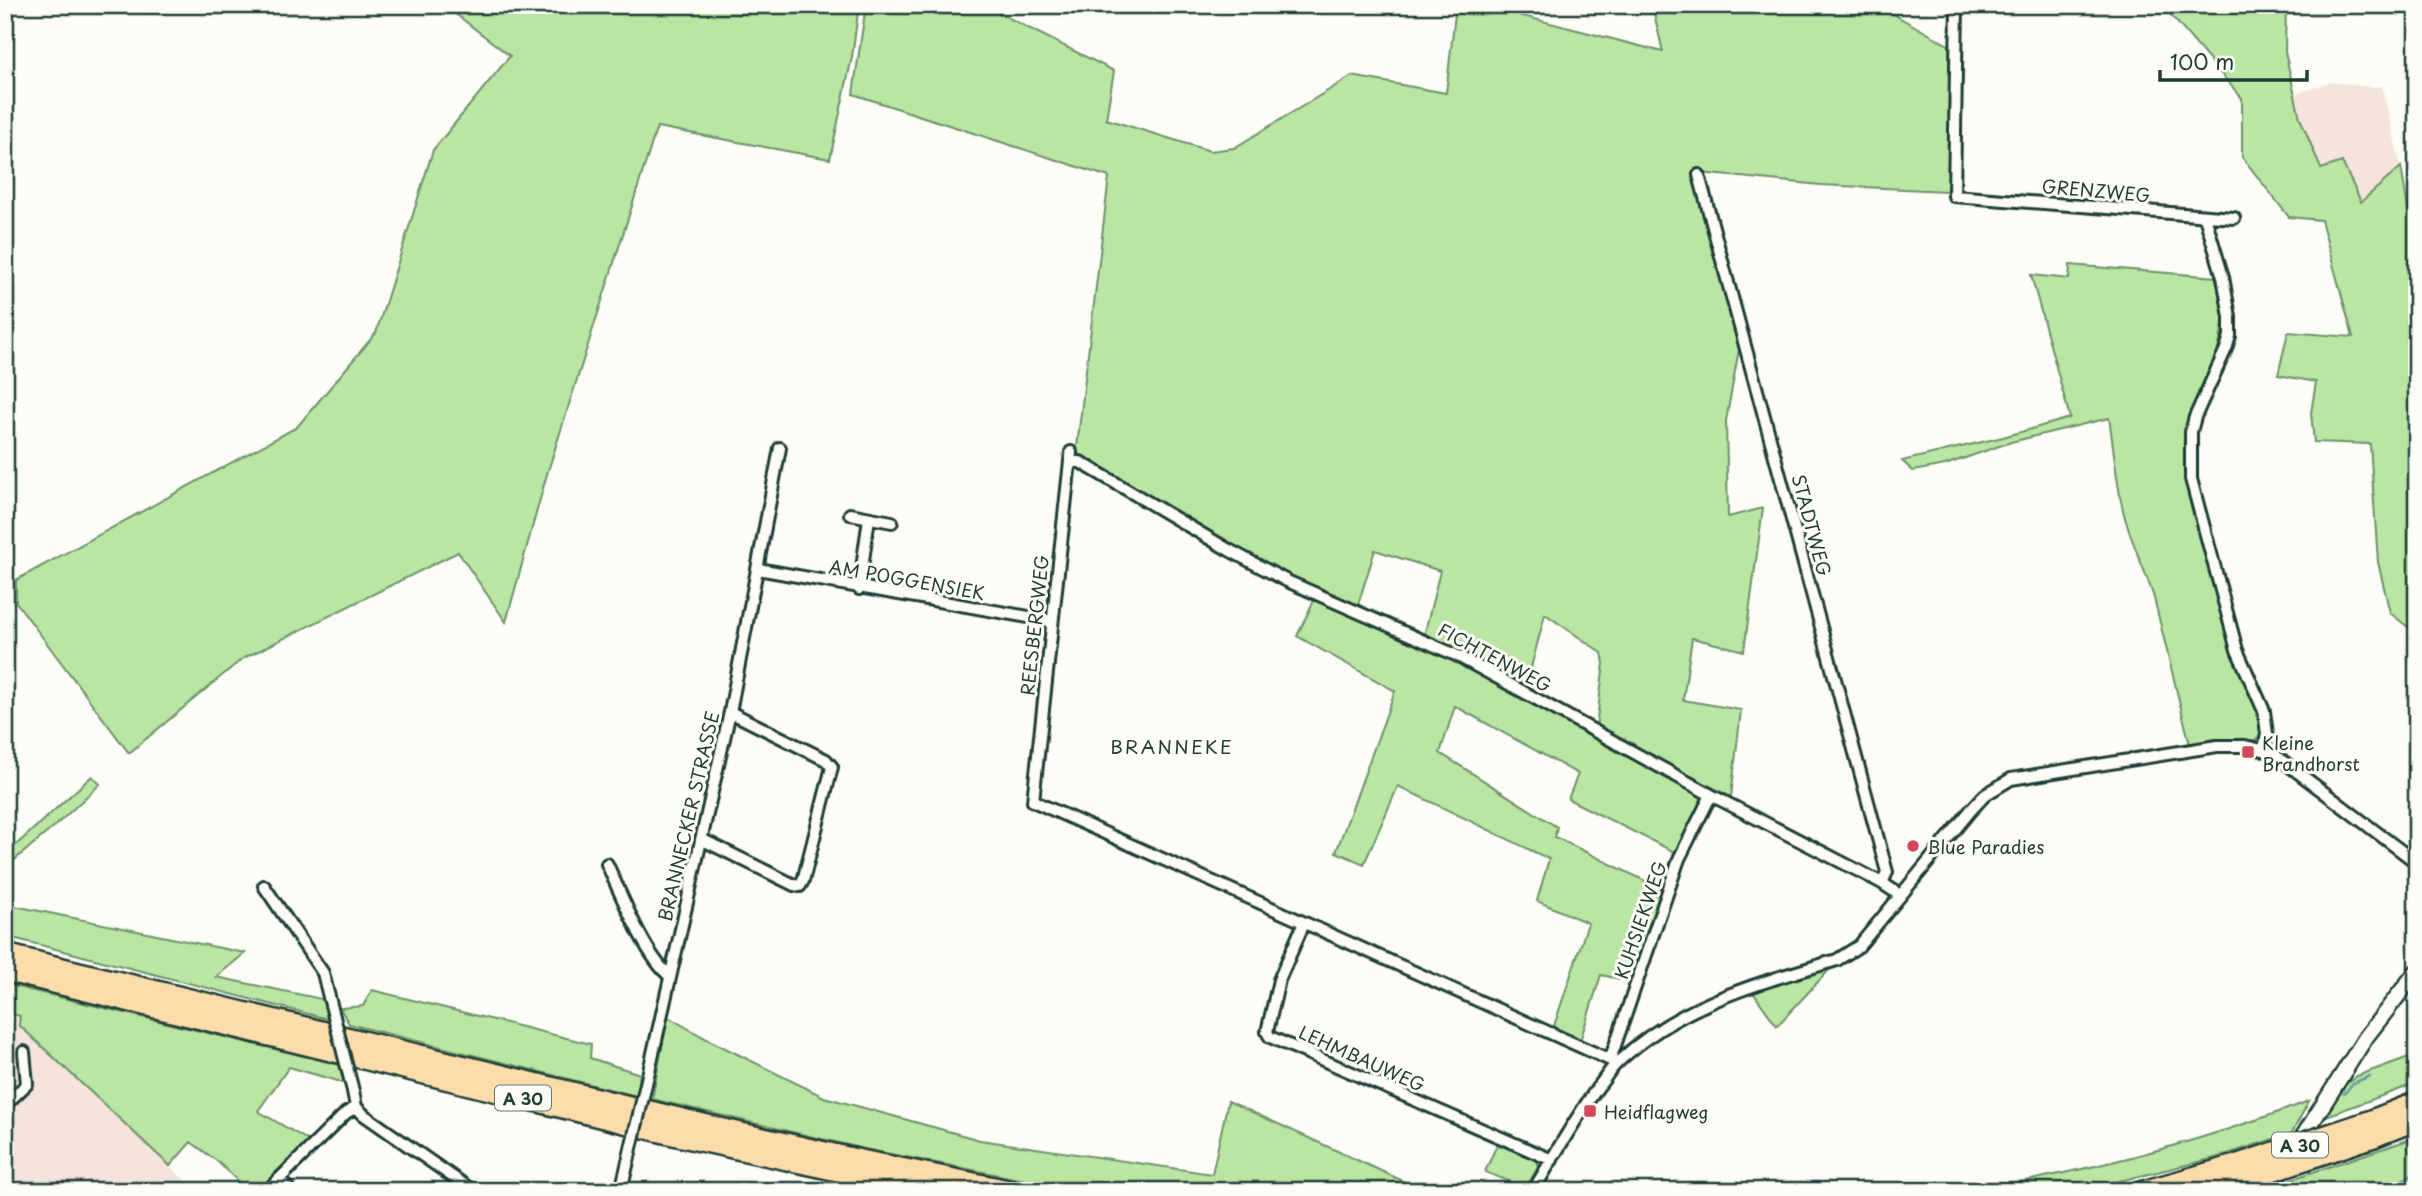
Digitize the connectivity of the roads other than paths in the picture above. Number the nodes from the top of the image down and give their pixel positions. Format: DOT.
graph roads {
  1 [pos="1957,5"];
  2 [pos="1699,175"];
  3 [pos="2206,217"];
  4 [pos="2234,218"];
  5 [pos="780,448"];
  6 [pos="1070,457"];
  7 [pos="850,514"];
  8 [pos="869,518"];
  9 [pos="892,522"];
  10 [pos="758,569"];
  11 [pos="859,589"];
  12 [pos="1051,621"];
  13 [pos="730,712"];
  14 [pos="2264,749"];
  15 [pos="1711,795"];
  16 [pos="701,839"];
  17 [pos="2417,863"];
  18 [pos="607,864"];
  19 [pos="1882,883"];
  20 [pos="264,886"];
  21 [pos="1900,895"];
  22 [pos="1304,923"];
  23 [pos="5,954"];
  24 [pos="5,971"];
  25 [pos="2417,971"];
  26 [pos="670,976"];
  27 [pos="24,1052"];
  28 [pos="1614,1061"];
  29 [pos="2417,1102"];
  30 [pos="5,1105"];
  31 [pos="356,1107"];
  32 [pos="2417,1119"];
  33 [pos="2372,1129"];
  34 [pos="1552,1160"];
  35 [pos="2230,1176"];
  36 [pos="279,1180"];
  37 [pos="267,1191"];
  38 [pos="290,1191"];
  39 [pos="473,1191"];
  40 [pos="621,1191"];
  41 [pos="929,1191"];
  42 [pos="1014,1191"];
  43 [pos="1533,1191"];
  44 [pos="2143,1191"];
  45 [pos="2208,1191"];
  46 [pos="2270,1191"];
  1 -- 3 [label="street, GRENZWEG"];
  2 -- 19 [label="street, STADTWEG"];
  3 -- 4 [label="street, GRENZWEG"];
  3 -- 14 [label="street"];
  5 -- 10 [label="street, BRANNECKER STRASSE"];
  6 -- 12 [label="street, REESBERGWEG"];
  6 -- 15 [label="street, FICHTENWEG"];
  7 -- 8 [label="street"];
  8 -- 9 [label="street"];
  8 -- 11 [label="street"];
  10 -- 11 [label="street, AM POGGENSIEK"];
  10 -- 13 [label="street, BRANNECKER STRASSE"];
  11 -- 12 [label="street, AM POGGENSIEK"];
  12 -- 22 [label="street, REESBERGWEG"];
  13 -- 16 [label="street, BRANNECKER STRASSE"];
  13 -- 16 [label="street"];
  14 -- 17 [label="street"];
  14 -- 21 [label="street"];
  15 -- 19 [label="street, FICHTENWEG"];
  15 -- 28 [label="street, KUHSIEKWEG"];
  16 -- 26 [label="street, BRANNECKER STRASSE"];
  18 -- 26 [label="street"];
  19 -- 21 [label="street, FICHTENWEG"];
  20 -- 31 [label="street, bridge"];
  21 -- 28 [label="street"];
  22 -- 28 [label="street"];
  22 -- 34 [label="street, LEHMBAUWEG"];
  23 -- 42 [label="highway, A 30"];
  24 -- 41 [label="highway, A 30"];
  25 -- 46 [label="street"];
  26 -- 40 [label="street, BRANNECKER STRASSE, bridge"];
  27 -- 30 [label="street"];
  28 -- 34 [label="street"];
  29 -- 33 [label="highway, A 30"];
  31 -- 36 [label="street"];
  31 -- 39 [label="street"];
  32 -- 33 [label="highway, A 30"];
  33 -- 35 [label="highway, A 30, bridge"];
  34 -- 43 [label="street"];
  35 -- 44 [label="highway, A 30"];
  35 -- 45 [label="highway, A 30"];
  36 -- 37 [label="street"];
  36 -- 38 [label="street"];
}
